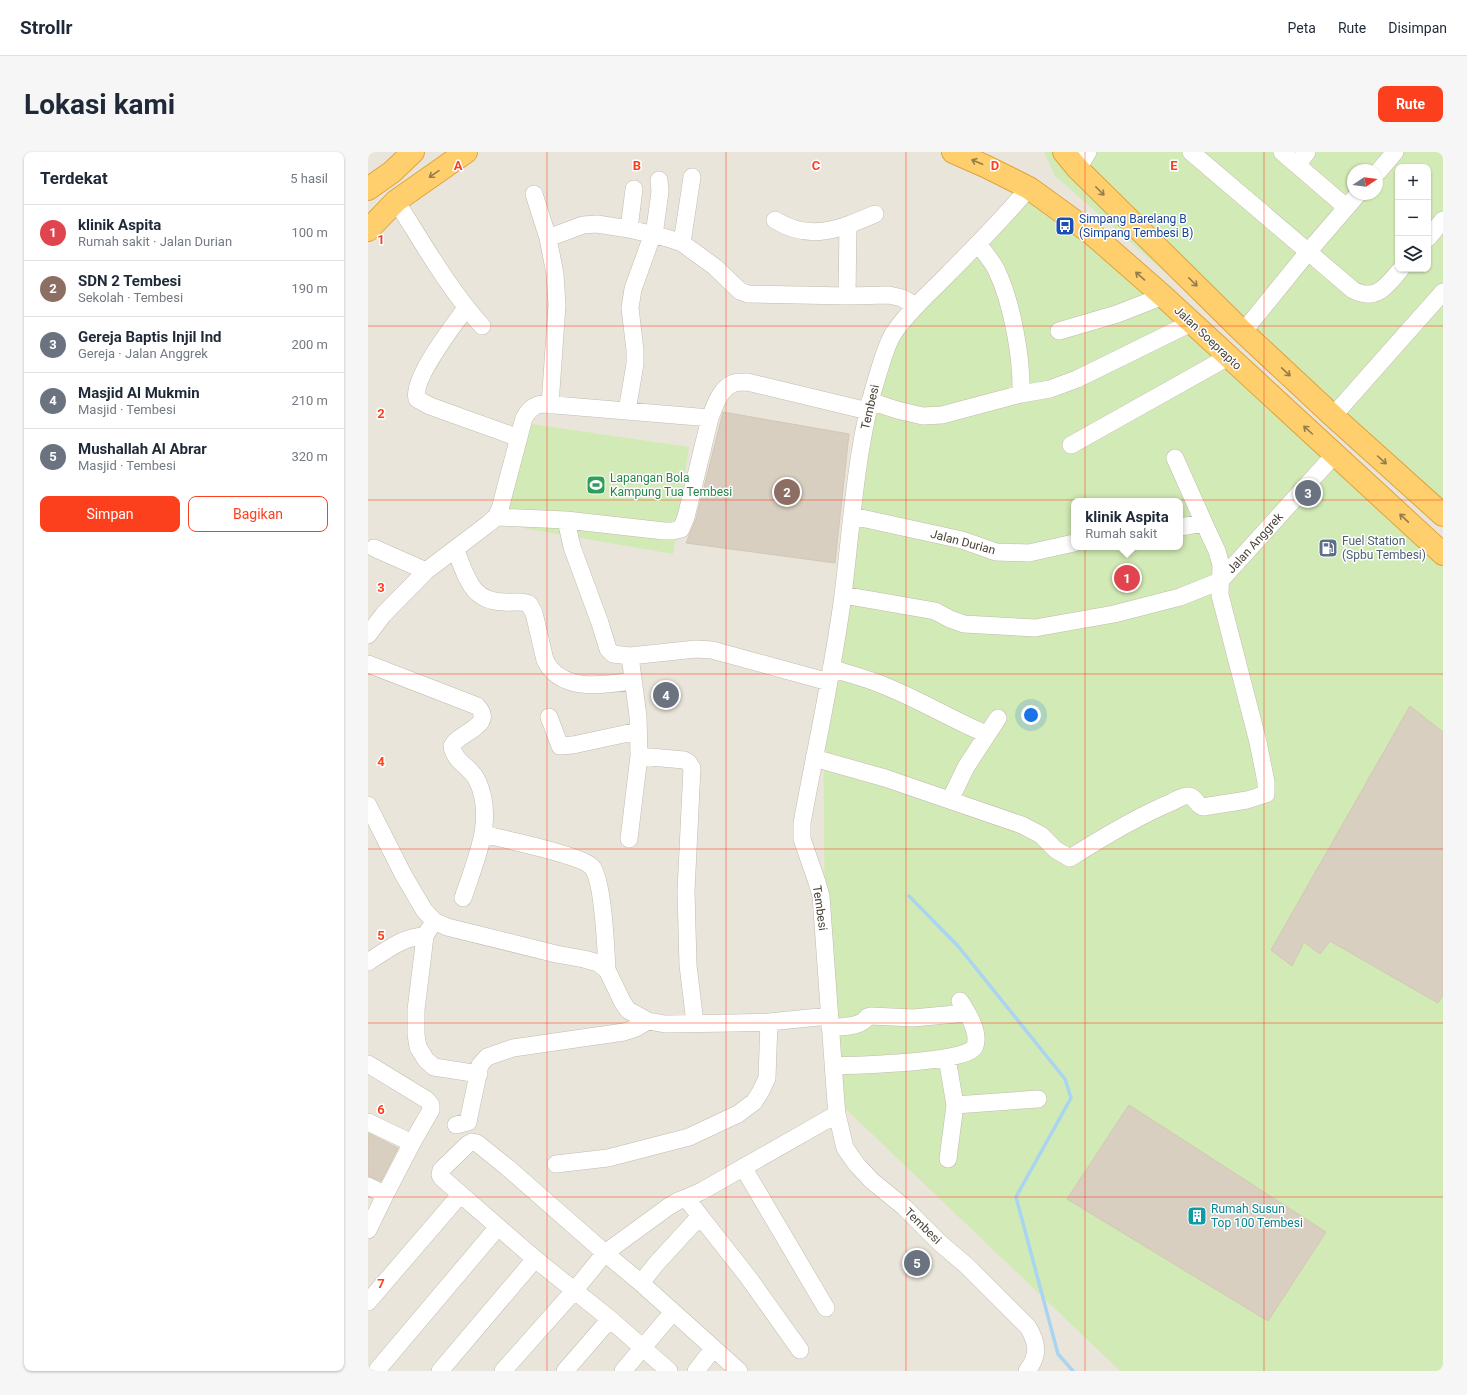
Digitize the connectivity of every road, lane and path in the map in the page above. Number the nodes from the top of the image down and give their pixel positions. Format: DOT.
graph roads {
  1 [pos="413,152"];
  2 [pos="466,152"];
  3 [pos="953,152"];
  4 [pos="1064,152"];
  5 [pos="1191,152"];
  6 [pos="1282,152"];
  7 [pos="1308,152"];
  8 [pos="1395,152"];
  9 [pos="1083,160"];
  10 [pos="1297,165"];
  11 [pos="1383,165"];
  12 [pos="692,177"];
  13 [pos="659,180"];
  14 [pos="1029,188"];
  15 [pos="368,189"];
  16 [pos="634,189"];
  17 [pos="534,194"];
  18 [pos="396,200"];
  19 [pos="1352,200"];
  20 [pos="1346,207"];
  21 [pos="875,214"];
  22 [pos="775,220"];
  23 [pos="1443,220"];
  24 [pos="848,226"];
  25 [pos="630,229"];
  26 [pos="368,230"];
  27 [pos="653,236"];
  28 [pos="1430,236"];
  29 [pos="548,238"];
  30 [pos="682,243"];
  31 [pos="978,244"];
  32 [pos="1308,252"];
  33 [pos="1398,272"];
  34 [pos="1443,292"];
  35 [pos="846,296"];
  36 [pos="1163,296"];
  37 [pos="916,306"];
  38 [pos="466,308"];
  39 [pos="1192,323"];
  40 [pos="482,326"];
  41 [pos="1059,331"];
  42 [pos="1243,332"];
  43 [pos="1228,357"];
  44 [pos="1021,394"];
  45 [pos="550,405"];
  46 [pos="869,406"];
  47 [pos="627,411"];
  48 [pos="1333,416"];
  49 [pos="710,418"];
  50 [pos="519,438"];
  51 [pos="1071,445"];
  52 [pos="1335,454"];
  53 [pos="1175,458"];
  54 [pos="1443,515"];
  55 [pos="852,516"];
  56 [pos="496,517"];
  57 [pos="566,520"];
  58 [pos="1204,523"];
  59 [pos="1183,526"];
  60 [pos="1071,544"];
  61 [pos="374,548"];
  62 [pos="455,549"];
  63 [pos="1443,554"];
  64 [pos="426,571"];
  65 [pos="1220,581"];
  66 [pos="843,596"];
  67 [pos="368,635"];
  68 [pos="630,656"];
  69 [pos="368,664"];
  70 [pos="830,675"];
  71 [pos="633,681"];
  72 [pos="549,717"];
  73 [pos="998,718"];
  74 [pos="638,724"];
  75 [pos="986,734"];
  76 [pos="640,756"];
  77 [pos="814,758"];
  78 [pos="950,800"];
  79 [pos="368,805"];
  80 [pos="483,834"];
  81 [pos="629,839"];
  82 [pos="463,898"];
  83 [pos="434,921"];
  84 [pos="425,936"];
  85 [pos="368,962"];
  86 [pos="607,970"];
  87 [pos="648,1021"];
  88 [pos="769,1022"];
  89 [pos="829,1022"];
  90 [pos="696,1023"];
  91 [pos="947,1058"];
  92 [pos="368,1064"];
  93 [pos="834,1066"];
  94 [pos="479,1074"];
  95 [pos="1038,1099"];
  96 [pos="955,1105"];
  97 [pos="837,1114"];
  98 [pos="368,1122"];
  99 [pos="456,1125"];
  100 [pos="412,1144"];
  101 [pos="948,1160"];
  102 [pos="556,1164"];
  103 [pos="743,1167"];
  104 [pos="368,1186"];
  105 [pos="386,1195"];
  106 [pos="460,1195"];
  107 [pos="686,1198"];
  108 [pos="700,1216"];
  109 [pos="498,1227"];
  110 [pos="368,1230"];
  111 [pos="605,1253"];
  112 [pos="535,1259"];
  113 [pos="648,1275"];
  114 [pos="574,1291"];
  115 [pos="368,1302"];
  116 [pos="826,1308"];
  117 [pos="673,1312"];
  118 [pos="610,1319"];
  119 [pos="642,1348"];
  120 [pos="714,1349"];
  121 [pos="800,1350"];
  122 [pos="375,1366"];
  123 [pos="440,1371"];
  124 [pos="503,1371"];
  125 [pos="565,1371"];
  126 [pos="623,1371"];
  127 [pos="669,1371"];
  128 [pos="696,1371"];
  129 [pos="740,1371"];
  130 [pos="1027,1371"];
  1 -- 15 [label="highway"];
  2 -- 18 [label="highway, one-way"];
  14 -- 3 [label="highway, Jalan Soeprapto, one-way"];
  4 -- 9 [label="highway"];
  5 -- 32 [label="street"];
  6 -- 10 [label="street"];
  7 -- 10 [label="street"];
  8 -- 11 [label="street"];
  9 -- 42 [label="highway, one-way"];
  10 -- 20 [label="street"];
  12 -- 30 [label="street"];
  13 -- 27 [label="street"];
  14 -- 31 [label="street, Tembesi"];
  36 -- 14 [label="highway, Jalan Soeprapto, one-way"];
  16 -- 25 [label="street"];
  17 -- 29 [label="street"];
  18 -- 26 [label="highway"];
  18 -- 38 [label="street"];
  19 -- 20 [label="street"];
  20 -- 32 [label="street"];
  21 -- 24 [label="street"];
  22 -- 24 [label="street"];
  23 -- 28 [label="street"];
  24 -- 35 [label="street"];
  25 -- 27 [label="street"];
  25 -- 29 [label="street"];
  27 -- 30 [label="street"];
  27 -- 47 [label="street"];
  29 -- 45 [label="street"];
  30 -- 35 [label="street"];
  31 -- 37 [label="street, Tembesi"];
  31 -- 44 [label="street"];
  32 -- 33 [label="street"];
  32 -- 42 [label="street"];
  34 -- 48 [label="street"];
  35 -- 37 [label="street"];
  36 -- 39 [label="highway, Jalan Soeprapto"];
  36 -- 41 [label="street"];
  37 -- 46 [label="street, Tembesi"];
  38 -- 40 [label="street"];
  38 -- 50 [label="street"];
  39 -- 43 [label="highway, Jalan Soeprapto"];
  39 -- 44 [label="street"];
  42 -- 48 [label="highway, one-way"];
  43 -- 51 [label="street"];
  52 -- 43 [label="highway, Jalan Soeprapto, one-way"];
  44 -- 46 [label="street"];
  45 -- 47 [label="street"];
  45 -- 50 [label="street"];
  46 -- 49 [label="street"];
  46 -- 55 [label="street, Tembesi"];
  47 -- 49 [label="street"];
  48 -- 54 [label="highway, one-way"];
  49 -- 57 [label="street"];
  50 -- 56 [label="street"];
  63 -- 52 [label="highway, Jalan Soeprapto, one-way"];
  52 -- 65 [label="street, Jalan Anggrek"];
  53 -- 58 [label="street"];
  55 -- 60 [label="street, Jalan Durian"];
  55 -- 66 [label="street, Tembesi"];
  56 -- 57 [label="street"];
  56 -- 62 [label="street"];
  57 -- 68 [label="street"];
  58 -- 59 [label="street"];
  58 -- 65 [label="street"];
  61 -- 64 [label="street"];
  62 -- 64 [label="street"];
  62 -- 71 [label="street"];
  64 -- 67 [label="street"];
  65 -- 66 [label="street, Jalan Anggrek"];
  65 -- 78 [label="street"];
  66 -- 70 [label="street, Tembesi"];
  68 -- 70 [label="street"];
  68 -- 71 [label="street"];
  69 -- 80 [label="street"];
  70 -- 75 [label="street"];
  70 -- 77 [label="street, Tembesi"];
  71 -- 74 [label="street"];
  72 -- 74 [label="street"];
  73 -- 75 [label="street"];
  74 -- 76 [label="street"];
  75 -- 78 [label="street"];
  76 -- 81 [label="street"];
  76 -- 90 [label="street"];
  77 -- 78 [label="street"];
  77 -- 89 [label="street, Tembesi"];
  79 -- 83 [label="street"];
  80 -- 82 [label="street"];
  80 -- 86 [label="street"];
  83 -- 84 [label="street"];
  83 -- 86 [label="street"];
  84 -- 85 [label="street"];
  84 -- 94 [label="street"];
  86 -- 87 [label="street"];
  87 -- 90 [label="street"];
  87 -- 94 [label="street"];
  88 -- 89 [label="street"];
  88 -- 90 [label="street"];
  88 -- 102 [label="street"];
  89 -- 91 [label="street"];
  89 -- 93 [label="street, Tembesi"];
  91 -- 93 [label="street"];
  91 -- 96 [label="street"];
  92 -- 100 [label="street"];
  93 -- 97 [label="street, Tembesi"];
  94 -- 99 [label="street"];
  95 -- 96 [label="street"];
  96 -- 101 [label="street"];
  97 -- 103 [label="street"];
  97 -- 130 [label="street, Tembesi"];
  98 -- 100 [label="street"];
  100 -- 105 [label="street"];
  103 -- 107 [label="street"];
  103 -- 116 [label="street"];
  104 -- 105 [label="street"];
  105 -- 110 [label="street"];
  106 -- 109 [label="street"];
  106 -- 111 [label="street"];
  106 -- 115 [label="street"];
  107 -- 108 [label="street"];
  107 -- 111 [label="street"];
  108 -- 113 [label="street"];
  108 -- 121 [label="street"];
  109 -- 112 [label="street"];
  109 -- 122 [label="street"];
  111 -- 113 [label="street"];
  111 -- 114 [label="street"];
  112 -- 114 [label="street"];
  112 -- 123 [label="street"];
  113 -- 117 [label="street"];
  114 -- 118 [label="street"];
  114 -- 124 [label="street"];
  117 -- 119 [label="street"];
  117 -- 120 [label="street"];
  118 -- 119 [label="street"];
  118 -- 125 [label="street"];
  119 -- 126 [label="street"];
  119 -- 127 [label="street"];
  120 -- 128 [label="street"];
  120 -- 129 [label="street"];
}
